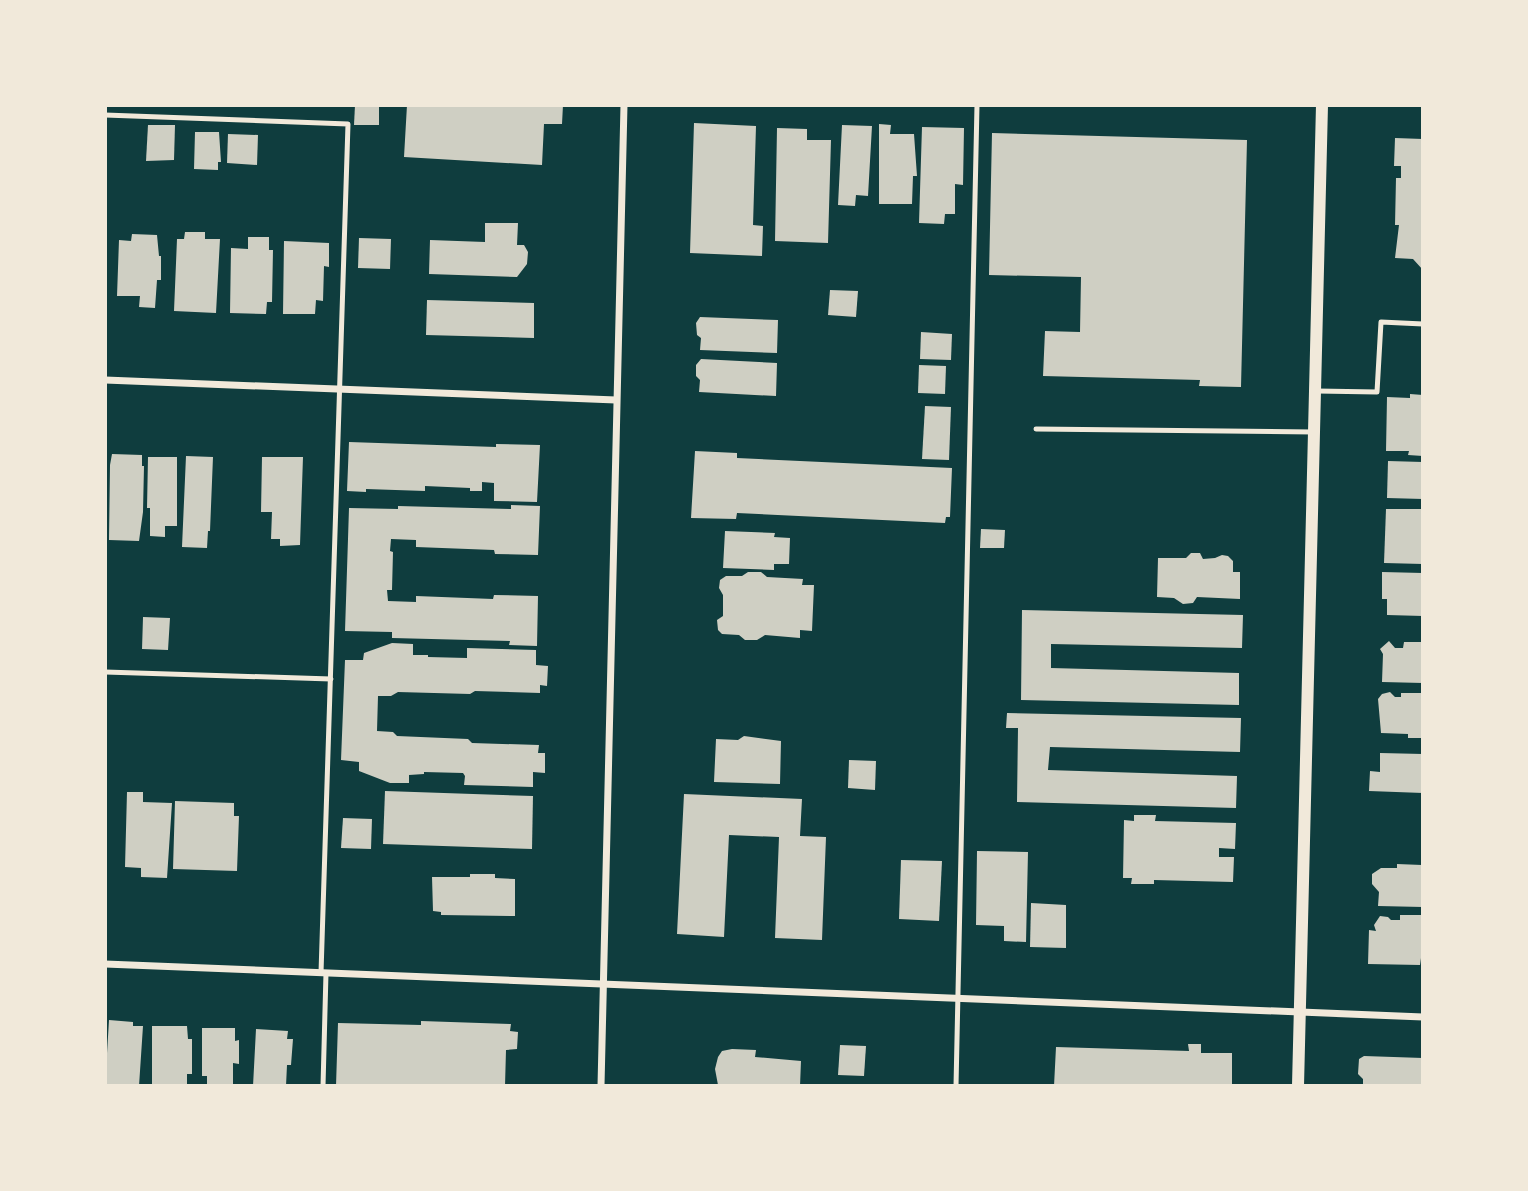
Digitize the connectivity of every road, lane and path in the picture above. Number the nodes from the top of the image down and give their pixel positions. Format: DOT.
graph roads {
  1 [pos="624,105"];
  2 [pos="977,105"];
  3 [pos="1322,105"];
  4 [pos="105,115"];
  5 [pos="1423,324"];
  6 [pos="105,380"];
  7 [pos="339,390"];
  8 [pos="1315,390"];
  9 [pos="616,400"];
  10 [pos="1036,429"];
  11 [pos="1314,432"];
  12 [pos="105,672"];
  13 [pos="331,679"];
  14 [pos="105,964"];
  15 [pos="324,973"];
  16 [pos="604,984"];
  17 [pos="958,999"];
  18 [pos="1300,1012"];
  19 [pos="1423,1017"];
  20 [pos="323,1086"];
  21 [pos="601,1086"];
  22 [pos="956,1086"];
  23 [pos="1298,1086"];
  1 -- 9 [label="street"];
  2 -- 17 [label="lane"];
  3 -- 8 [label="street"];
  4 -- 7 [label="lane"];
  5 -- 8 [label="lane"];
  6 -- 7 [label="street"];
  7 -- 9 [label="street"];
  7 -- 13 [label="lane"];
  8 -- 11 [label="street"];
  9 -- 16 [label="street"];
  10 -- 11 [label="lane"];
  11 -- 18 [label="street"];
  12 -- 13 [label="lane"];
  13 -- 15 [label="lane"];
  14 -- 15 [label="street"];
  15 -- 16 [label="street"];
  15 -- 20 [label="lane"];
  16 -- 17 [label="street"];
  16 -- 21 [label="street"];
  17 -- 18 [label="street"];
  17 -- 22 [label="lane"];
  18 -- 19 [label="street"];
  18 -- 23 [label="street"];
}
